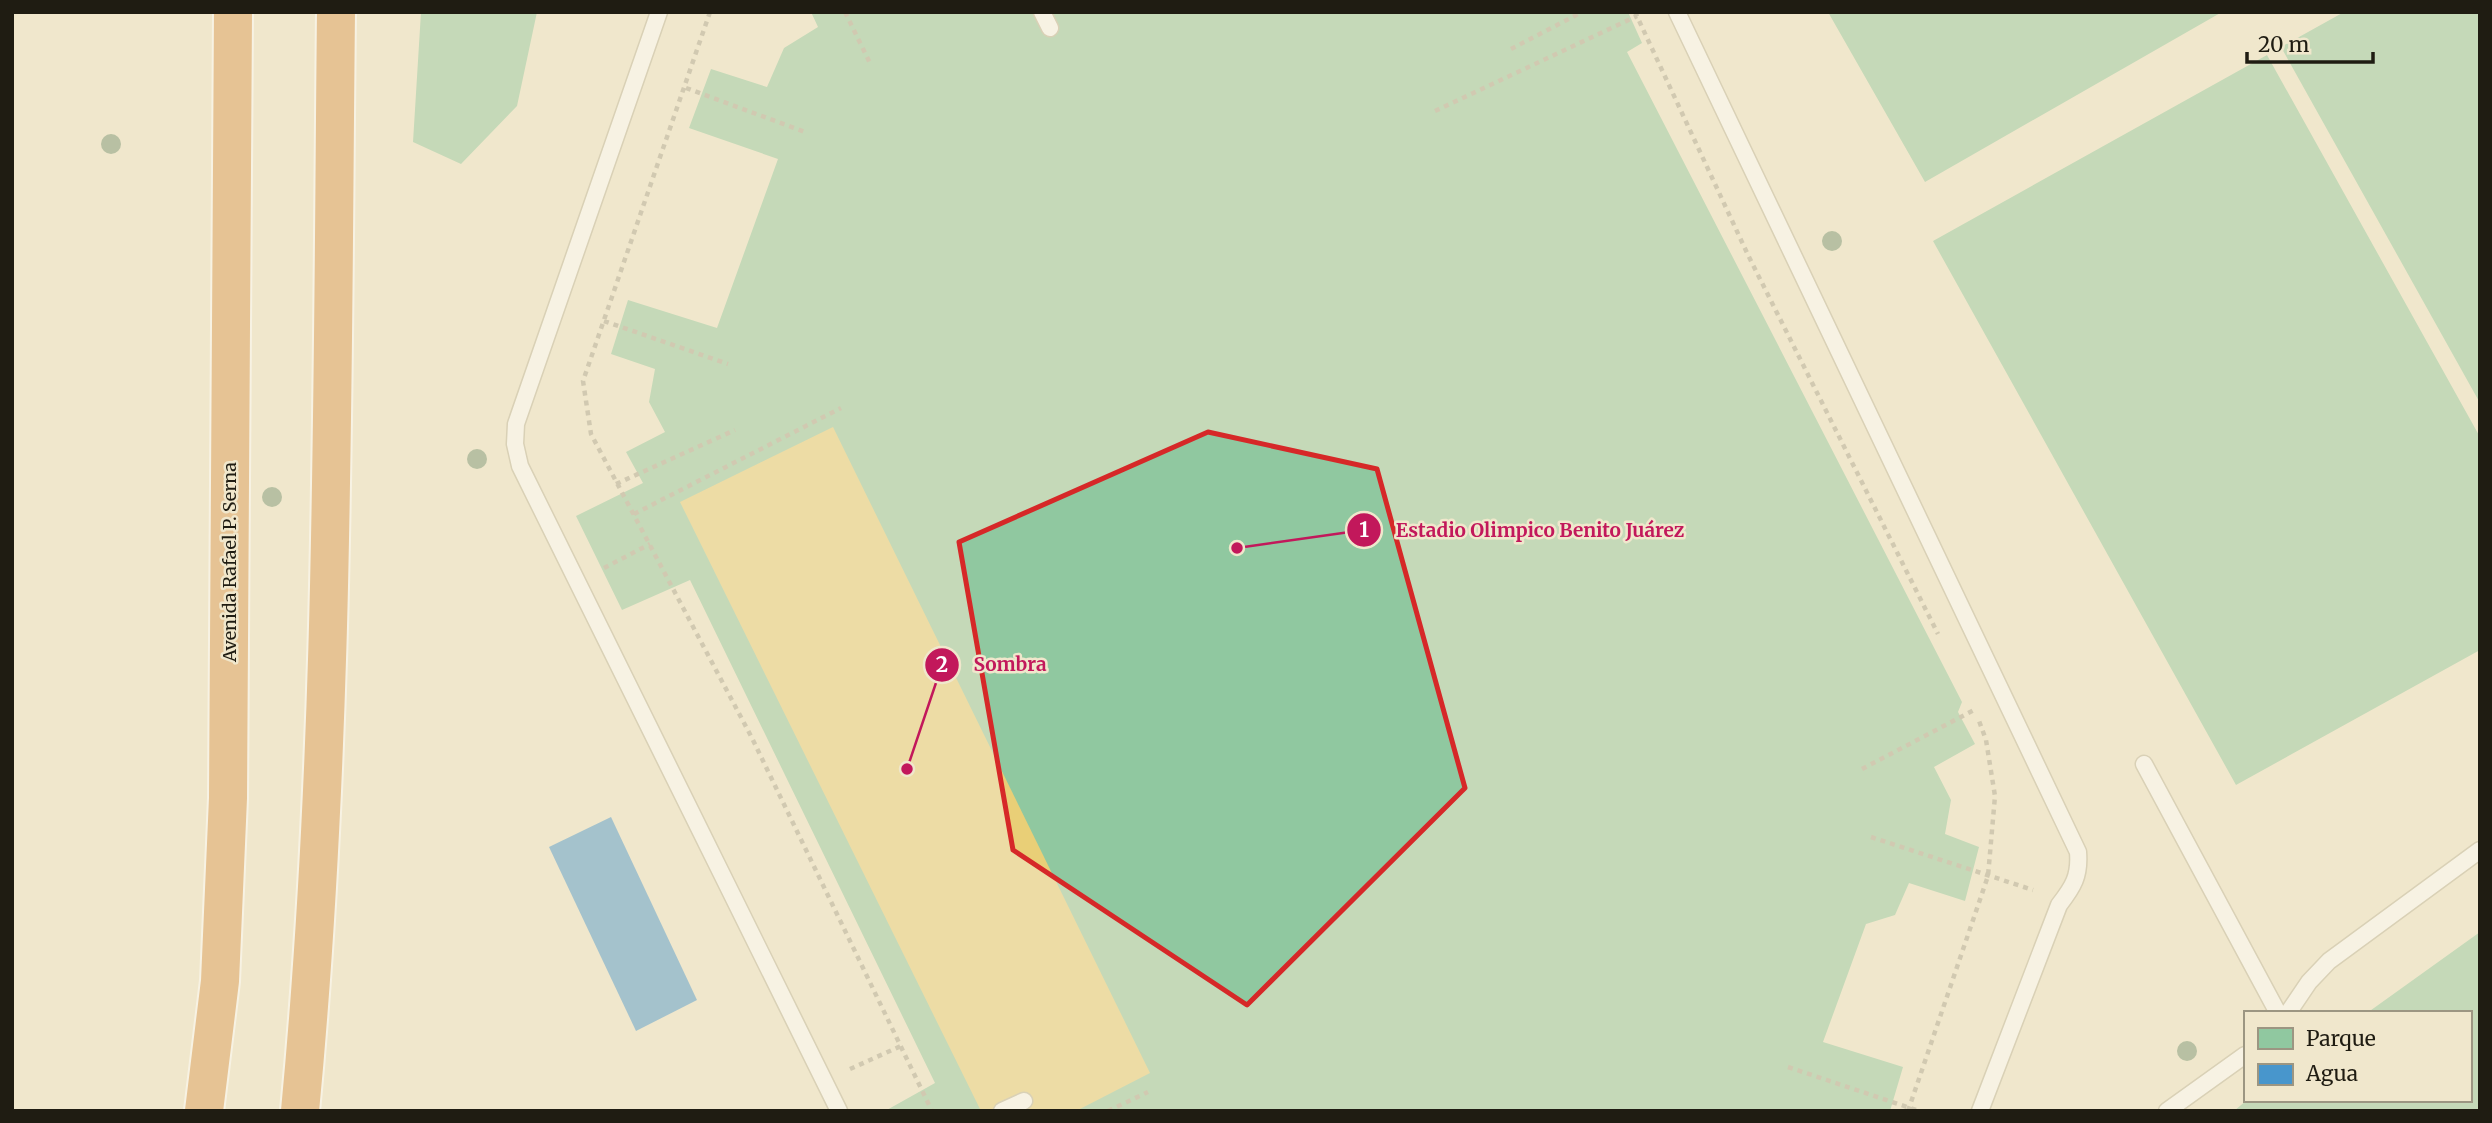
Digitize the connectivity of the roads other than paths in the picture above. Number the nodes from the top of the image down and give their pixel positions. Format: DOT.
graph roads {
  1 [pos="233,12"];
  2 [pos="336,12"];
  3 [pos="659,12"];
  4 [pos="1042,12"];
  5 [pos="1677,12"];
  6 [pos="1050,28"];
  7 [pos="2144,764"];
  8 [pos="2480,850"];
  9 [pos="2277,1011"];
  10 [pos="2289,1011"];
  11 [pos="2244,1056"];
  12 [pos="1024,1101"];
  13 [pos="204,1111"];
  14 [pos="300,1111"];
  15 [pos="839,1111"];
  16 [pos="1002,1111"];
  17 [pos="1980,1111"];
  18 [pos="2167,1111"];
  1 -- 13 [label="highway, Avenida Rafael P. Serna"];
  2 -- 14 [label="highway"];
  3 -- 15 [label="lane"];
  4 -- 6 [label="lane"];
  5 -- 17 [label="lane"];
  7 -- 9 [label="lane"];
  8 -- 10 [label="lane"];
  11 -- 18 [label="lane"];
  12 -- 16 [label="lane"];
}
